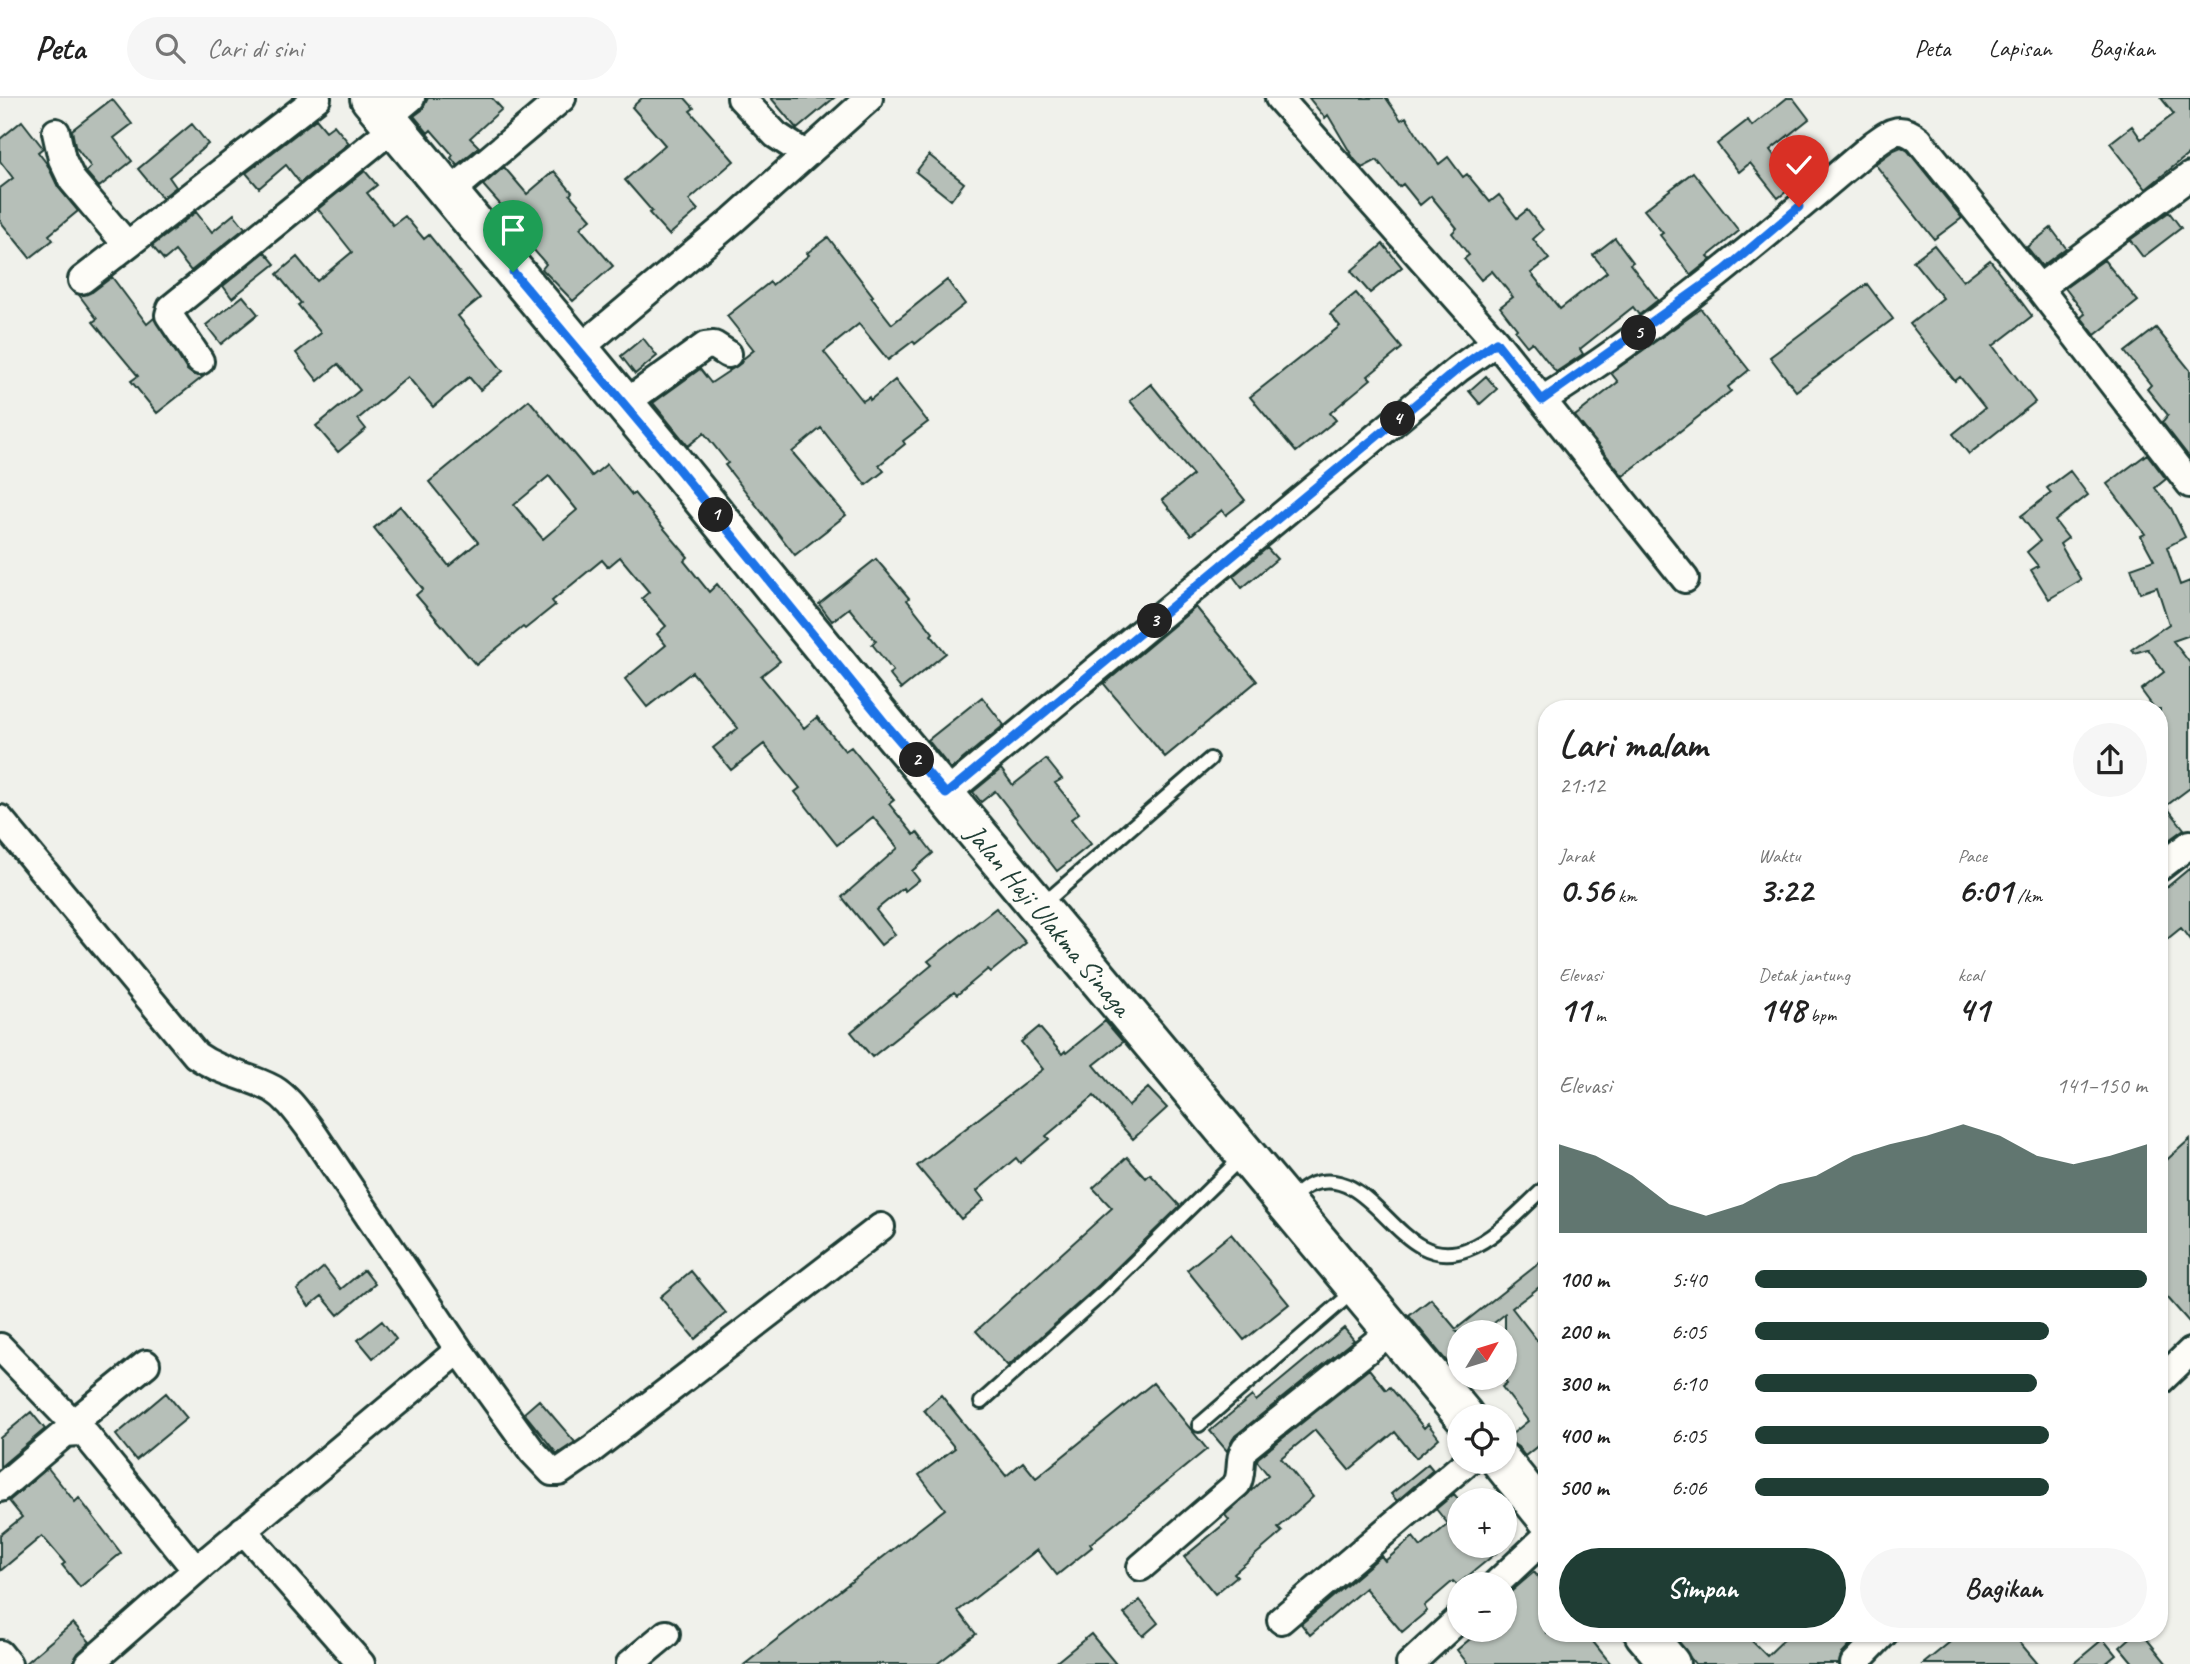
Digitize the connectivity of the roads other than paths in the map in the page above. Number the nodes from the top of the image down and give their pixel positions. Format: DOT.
graph roads {
  1 [pos="317,98"];
  2 [pos="562,98"];
  3 [pos="741,98"];
  4 [pos="869,98"];
  5 [pos="1279,98"];
  6 [pos="391,110"];
  7 [pos="56,132"];
  8 [pos="805,154"];
  9 [pos="2190,176"];
  10 [pos="449,194"];
  11 [pos="127,245"];
  12 [pos="82,280"];
  13 [pos="2039,288"];
  14 [pos="1496,342"];
  15 [pos="578,350"];
  16 [pos="728,355"];
  17 [pos="200,361"];
  18 [pos="1542,400"];
  19 [pos="624,404"];
  20 [pos="2190,484"];
  21 [pos="1685,579"];
  22 [pos="1210,759"];
  23 [pos="946,794"];
  24 [pos="0,819"];
  25 [pos="2190,844"];
  26 [pos="2168,861"];
  27 [pos="1040,907"];
  28 [pos="1245,1154"];
  29 [pos="1538,1194"];
  30 [pos="1286,1203"];
  31 [pos="881,1227"];
  32 [pos="1357,1288"];
  33 [pos="1392,1331"];
  34 [pos="0,1347"];
  35 [pos="459,1350"];
  36 [pos="2190,1352"];
  37 [pos="146,1364"];
  38 [pos="2168,1373"];
  39 [pos="981,1402"];
  40 [pos="1454,1404"];
  41 [pos="1199,1424"];
  42 [pos="69,1428"];
  43 [pos="1453,1474"];
  44 [pos="1511,1474"];
  45 [pos="0,1488"];
  46 [pos="1538,1507"];
  47 [pos="243,1530"];
  48 [pos="1538,1544"];
  49 [pos="1141,1567"];
  50 [pos="196,1570"];
  51 [pos="1509,1572"];
  52 [pos="1282,1620"];
  53 [pos="1447,1630"];
  54 [pos="666,1634"];
  55 [pos="1652,1642"];
  56 [pos="1875,1642"];
  57 [pos="0,1654"];
  58 [pos="8,1664"];
  59 [pos="89,1664"];
  60 [pos="361,1664"];
  61 [pos="630,1664"];
  62 [pos="1410,1664"];
  63 [pos="1670,1664"];
  64 [pos="1854,1664"];
  1 -- 11 [label="street"];
  2 -- 10 [label="street"];
  3 -- 8 [label="street"];
  4 -- 8 [label="street"];
  5 -- 14 [label="street"];
  6 -- 10 [label="main road, Jalan Haji Ulakma Sinaga"];
  6 -- 17 [label="street"];
  7 -- 11 [label="street"];
  8 -- 15 [label="street"];
  9 -- 13 [label="street"];
  10 -- 15 [label="main road, Jalan Haji Ulakma Sinaga"];
  11 -- 12 [label="street"];
  13 -- 18 [label="street"];
  13 -- 20 [label="street"];
  14 -- 18 [label="street"];
  14 -- 23 [label="street"];
  15 -- 19 [label="main road, Jalan Haji Ulakma Sinaga"];
  16 -- 19 [label="street"];
  18 -- 21 [label="street"];
  19 -- 23 [label="main road, Jalan Haji Ulakma Sinaga"];
  22 -- 27 [label="lane"];
  23 -- 27 [label="main road, Jalan Haji Ulakma Sinaga"];
  24 -- 35 [label="street"];
  25 -- 26 [label="street"];
  27 -- 28 [label="main road, Jalan Haji Ulakma Sinaga"];
  28 -- 30 [label="main road, Jalan Haji Ulakma Sinaga"];
  28 -- 39 [label="lane"];
  29 -- 30 [label="lane"];
  30 -- 32 [label="main road, Jalan Haji Ulakma Sinaga"];
  31 -- 35 [label="street"];
  32 -- 33 [label="main road, Jalan Haji Ulakma Sinaga"];
  32 -- 41 [label="lane"];
  33 -- 40 [label="main road, Jalan Haji Ulakma Sinaga"];
  33 -- 49 [label="street"];
  34 -- 42 [label="street"];
  35 -- 47 [label="street"];
  36 -- 38 [label="street"];
  37 -- 42 [label="street"];
  42 -- 45 [label="street"];
  42 -- 50 [label="street"];
  43 -- 52 [label="street"];
  44 -- 46 [label="main road"];
  47 -- 50 [label="street"];
  47 -- 60 [label="street"];
  48 -- 51 [label="street"];
  50 -- 59 [label="street"];
  53 -- 62 [label="street"];
  54 -- 61 [label="street"];
  55 -- 63 [label="main road"];
  56 -- 64 [label="street"];
  57 -- 58 [label="street"];
}
